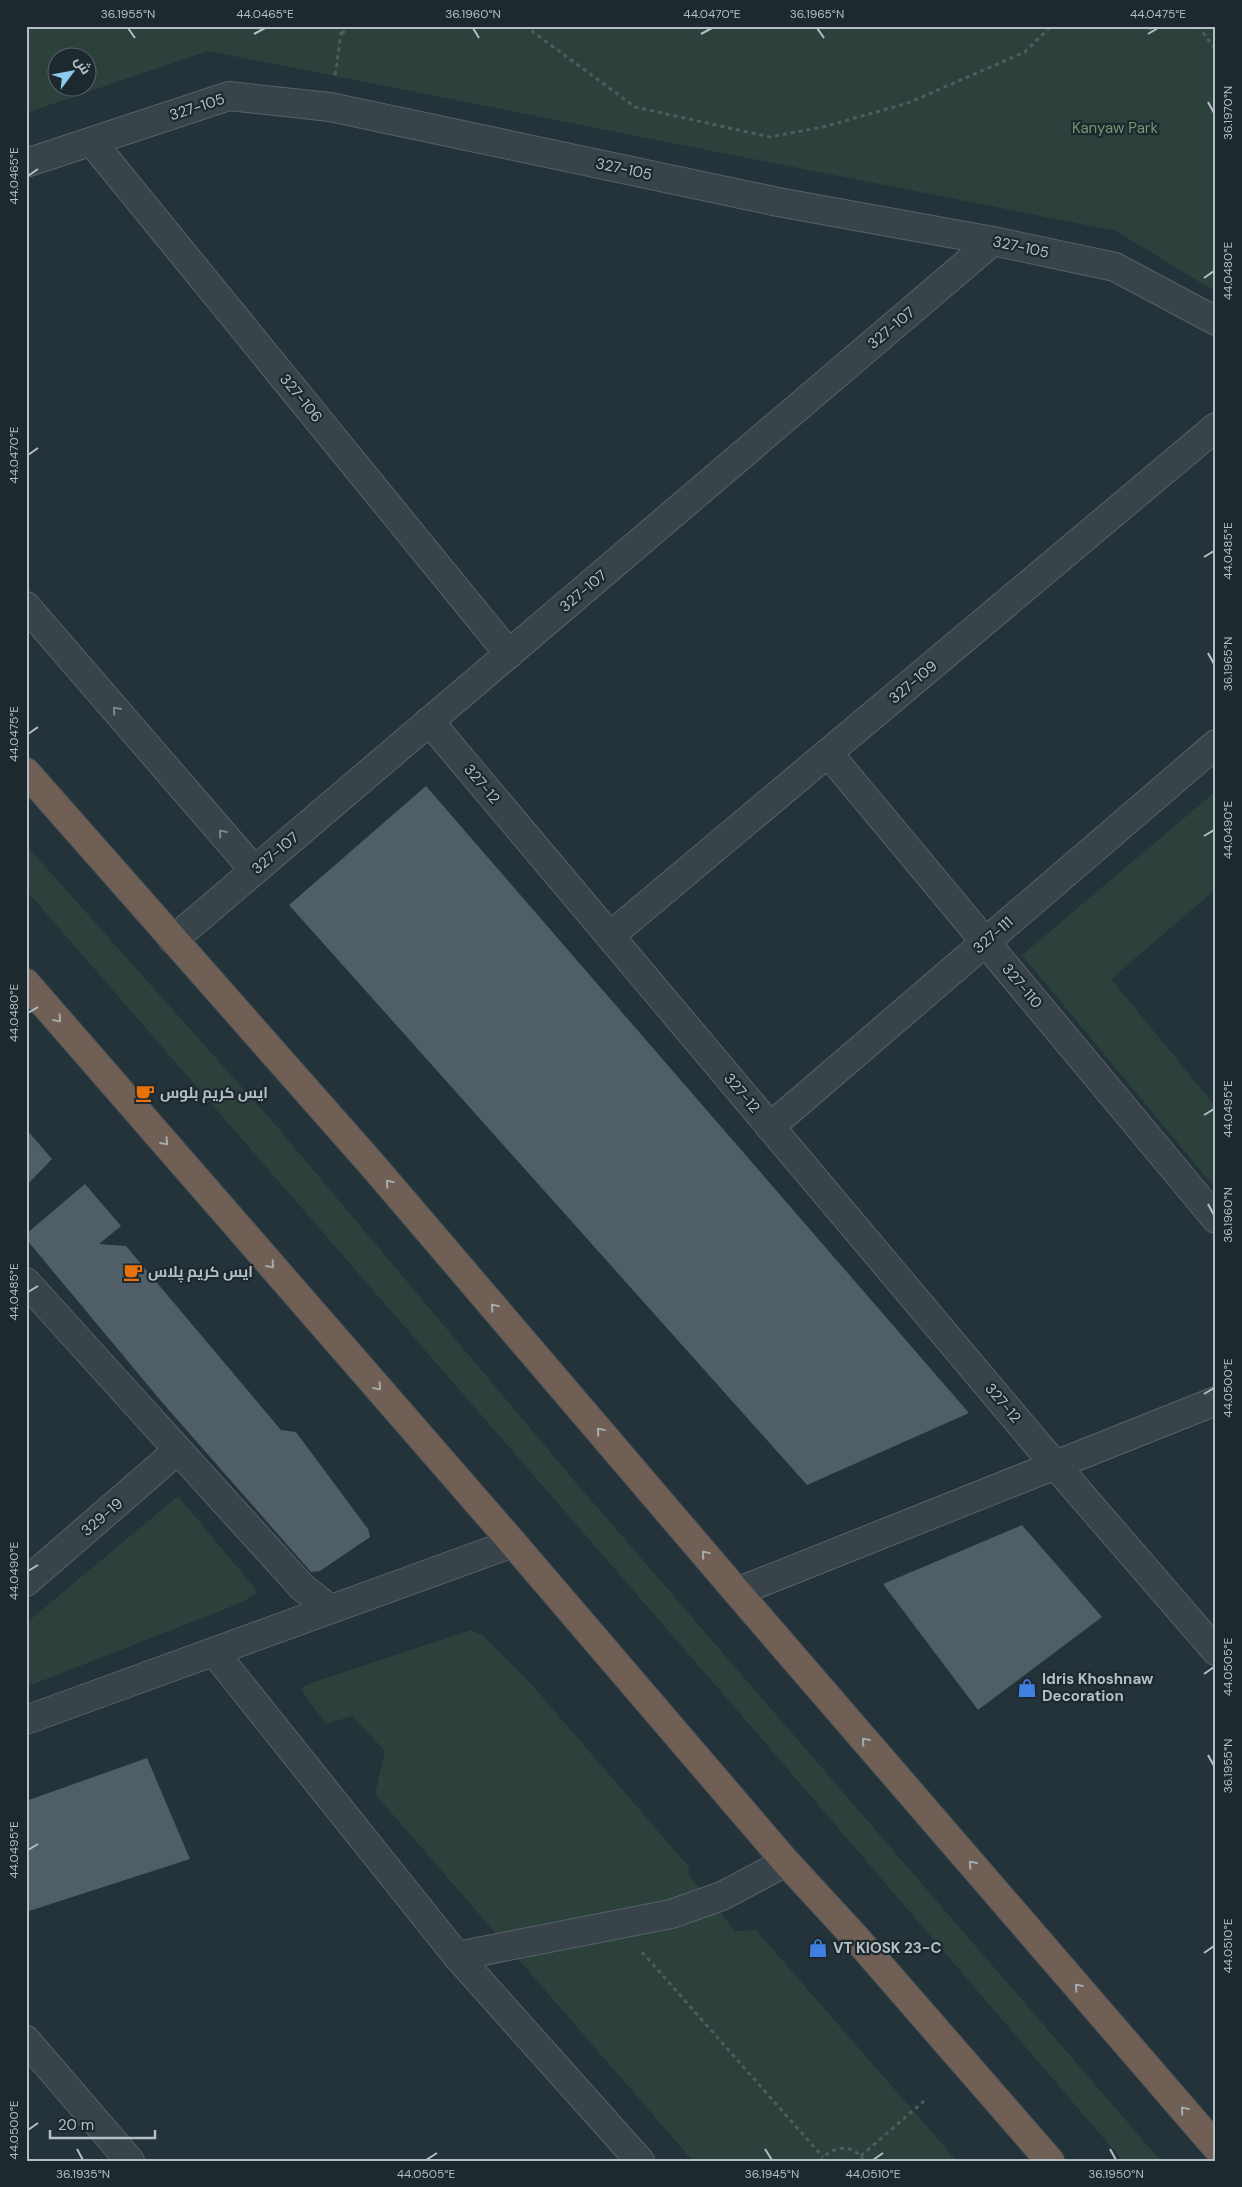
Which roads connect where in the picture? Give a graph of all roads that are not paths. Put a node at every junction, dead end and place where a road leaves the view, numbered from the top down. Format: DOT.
graph roads {
  1 [pos="92,142"];
  2 [pos="26,164"];
  3 [pos="993,241"];
  4 [pos="1216,321"];
  5 [pos="1216,427"];
  6 [pos="26,606"];
  7 [pos="509,654"];
  8 [pos="429,721"];
  9 [pos="1216,744"];
  10 [pos="828,753"];
  11 [pos="26,772"];
  12 [pos="254,870"];
  13 [pos="610,936"];
  14 [pos="173,940"];
  15 [pos="985,942"];
  16 [pos="26,982"];
  17 [pos="770,1127"];
  18 [pos="1216,1219"];
  19 [pos="26,1282"];
  20 [pos="1216,1401"];
  21 [pos="177,1452"];
  22 [pos="1056,1466"];
  23 [pos="513,1543"];
  24 [pos="26,1582"];
  25 [pos="737,1592"];
  26 [pos="330,1609"];
  27 [pos="1216,1651"];
  28 [pos="214,1652"];
  29 [pos="26,1720"];
  30 [pos="786,1862"];
  31 [pos="457,1956"];
  32 [pos="26,2040"];
  33 [pos="1216,2147"];
  34 [pos="130,2161"];
  35 [pos="640,2161"];
  36 [pos="1050,2161"];
  1 -- 2 [label="street, 327-105"];
  1 -- 3 [label="street, 327-105"];
  1 -- 7 [label="street, 327-106"];
  3 -- 4 [label="street, 327-105"];
  3 -- 7 [label="street, 327-107"];
  5 -- 10 [label="street, 327-109"];
  12 -- 6 [label="street, one-way"];
  7 -- 8 [label="street, 327-107"];
  8 -- 12 [label="street, 327-107"];
  8 -- 13 [label="street, 327-12"];
  9 -- 15 [label="street, 327-111"];
  10 -- 13 [label="street, 327-109"];
  10 -- 15 [label="street, 327-110"];
  11 -- 14 [label="highway"];
  12 -- 14 [label="street, 327-107"];
  13 -- 17 [label="street, 327-12"];
  25 -- 14 [label="highway, one-way"];
  15 -- 17 [label="street, 327-111"];
  15 -- 18 [label="street, 327-110"];
  16 -- 23 [label="highway, one-way"];
  17 -- 22 [label="street, 327-12"];
  19 -- 21 [label="street"];
  20 -- 22 [label="street"];
  21 -- 24 [label="street, 329-19"];
  21 -- 26 [label="street"];
  22 -- 25 [label="street"];
  22 -- 27 [label="street, 327-12"];
  23 -- 26 [label="street"];
  23 -- 30 [label="highway"];
  33 -- 25 [label="highway, one-way"];
  26 -- 28 [label="street"];
  28 -- 29 [label="street"];
  28 -- 31 [label="street"];
  30 -- 31 [label="street"];
  30 -- 36 [label="highway"];
  31 -- 35 [label="street"];
  32 -- 34 [label="street"];
}
